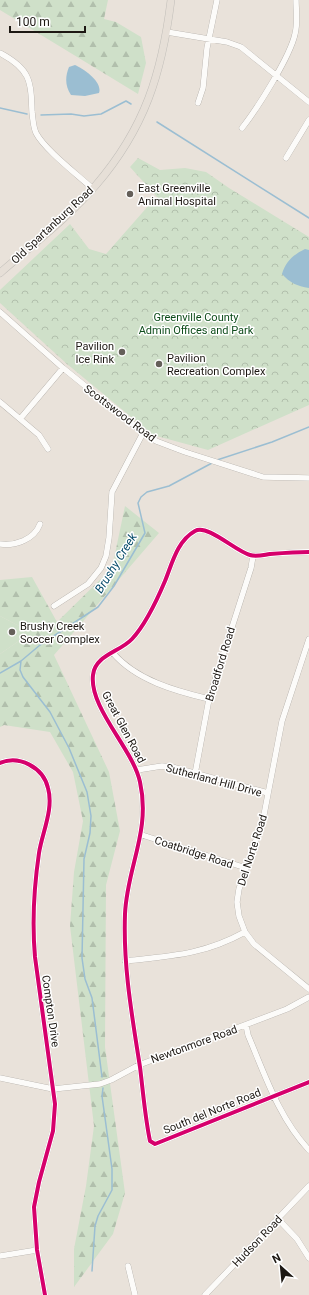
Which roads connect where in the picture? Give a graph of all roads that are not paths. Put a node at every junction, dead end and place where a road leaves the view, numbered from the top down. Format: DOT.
graph roads {
  1 [pos="171,0"];
  2 [pos="216,0"];
  3 [pos="296,0"];
  4 [pos="167,32"];
  5 [pos="209,38"];
  6 [pos="0,53"];
  7 [pos="276,74"];
  8 [pos="309,102"];
  9 [pos="198,103"];
  10 [pos="309,120"];
  11 [pos="242,128"];
  12 [pos="286,158"];
  13 [pos="93,189"];
  14 [pos="0,273"];
  15 [pos="0,312"];
  16 [pos="63,368"];
  17 [pos="0,402"];
  18 [pos="20,419"];
  19 [pos="143,433"];
  20 [pos="48,449"];
  21 [pos="309,478"];
  22 [pos="40,524"];
  23 [pos="0,544"];
  24 [pos="309,552"];
  25 [pos="252,556"];
  26 [pos="54,606"];
  27 [pos="309,639"];
  28 [pos="113,653"];
  29 [pos="307,653"];
  30 [pos="209,699"];
  31 [pos="0,763"];
  32 [pos="137,770"];
  33 [pos="195,774"];
  34 [pos="268,794"];
  35 [pos="142,835"];
  36 [pos="246,868"];
  37 [pos="245,932"];
  38 [pos="125,961"];
  39 [pos="309,989"];
  40 [pos="309,997"];
  41 [pos="246,1025"];
  42 [pos="139,1065"];
  43 [pos="0,1078"];
  44 [pos="309,1082"];
  45 [pos="53,1089"];
  46 [pos="274,1096"];
  47 [pos="309,1150"];
  48 [pos="309,1186"];
  49 [pos="278,1219"];
  50 [pos="37,1250"];
  51 [pos="0,1256"];
  52 [pos="309,1258"];
  53 [pos="128,1266"];
  54 [pos="45,1295"];
  55 [pos="135,1295"];
  56 [pos="204,1295"];
  1 -- 4 [label="main road, Old Spartanburg Road"];
  2 -- 5 [label="street"];
  3 -- 7 [label="street"];
  4 -- 5 [label="street"];
  4 -- 13 [label="main road, Old Spartanburg Road"];
  5 -- 7 [label="street"];
  5 -- 9 [label="street"];
  6 -- 13 [label="street"];
  7 -- 8 [label="street"];
  7 -- 11 [label="street"];
  10 -- 12 [label="street"];
  13 -- 14 [label="main road, Old Spartanburg Road"];
  15 -- 16 [label="street, Scottswood Road"];
  16 -- 18 [label="street"];
  16 -- 19 [label="street, Scottswood Road"];
  17 -- 18 [label="street"];
  18 -- 20 [label="street"];
  19 -- 21 [label="street, Scottswood Road"];
  19 -- 26 [label="street"];
  22 -- 23 [label="street"];
  24 -- 25 [label="street, Great Glen Road"];
  25 -- 28 [label="street, Great Glen Road"];
  25 -- 30 [label="street, Broadford Road"];
  27 -- 29 [label="street, Del Norte Road"];
  28 -- 30 [label="street"];
  28 -- 32 [label="street, Great Glen Road"];
  29 -- 34 [label="street, Del Norte Road"];
  30 -- 33 [label="street, Broadford Road"];
  31 -- 45 [label="street, Compton Drive"];
  32 -- 33 [label="street, Sutherland Hill Drive"];
  32 -- 35 [label="street, Great Glen Road"];
  33 -- 34 [label="street, Sutherland Hill Drive"];
  34 -- 36 [label="street, Del Norte Road"];
  35 -- 36 [label="street, Coatbridge Road"];
  35 -- 38 [label="street, Great Glen Road"];
  36 -- 37 [label="street, Del Norte Road"];
  37 -- 38 [label="street"];
  37 -- 39 [label="street, Del Norte Road"];
  38 -- 42 [label="street, Great Glen Road"];
  40 -- 41 [label="street, Newtonmore Road"];
  41 -- 42 [label="street, Newtonmore Road"];
  41 -- 46 [label="street"];
  42 -- 45 [label="street, Newtonmore Road"];
  42 -- 46 [label="street, South del Norte Road"];
  43 -- 45 [label="street, Newtonmore Road"];
  44 -- 46 [label="street, South del Norte Road"];
  45 -- 50 [label="street, Compton Drive"];
  46 -- 47 [label="street"];
  48 -- 49 [label="street, Hudson Road"];
  49 -- 52 [label="street"];
  49 -- 56 [label="street, Hudson Road"];
  50 -- 51 [label="street"];
  50 -- 54 [label="street, Compton Drive"];
  53 -- 55 [label="street"];
}
